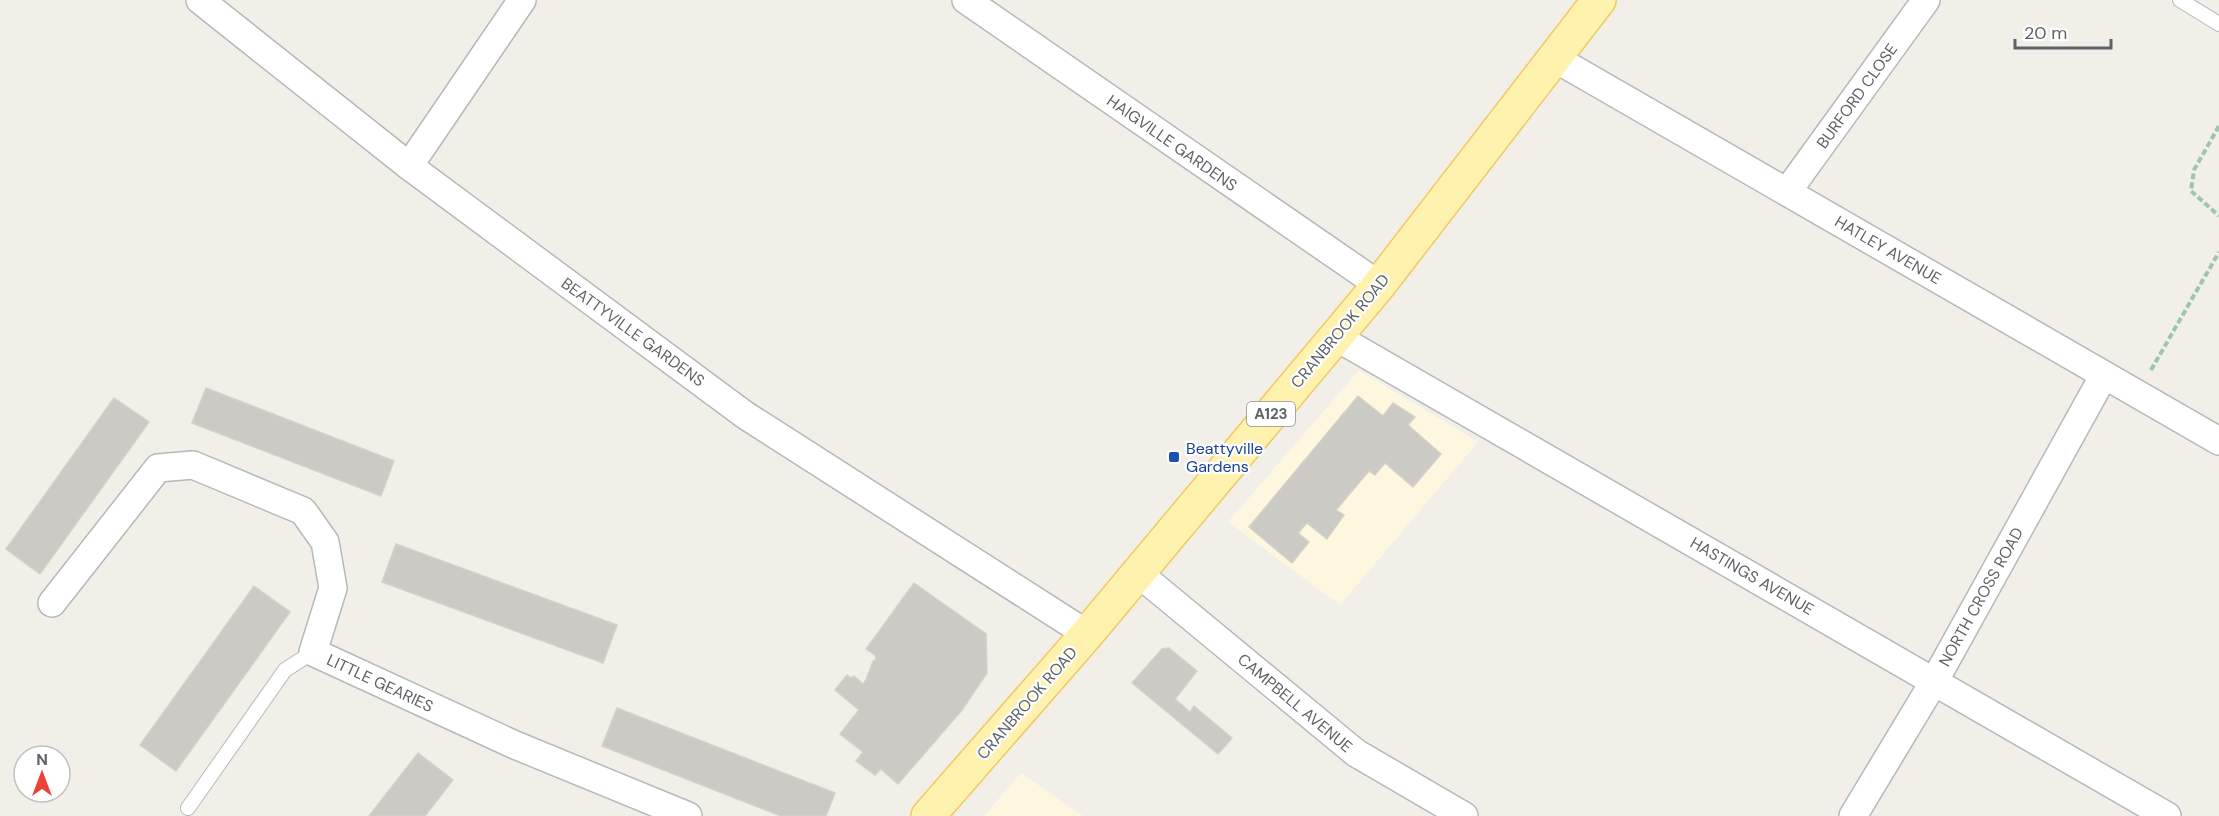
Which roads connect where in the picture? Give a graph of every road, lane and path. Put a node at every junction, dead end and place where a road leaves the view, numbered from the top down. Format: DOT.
graph roads {
  1 [pos="200,0"];
  2 [pos="522,0"];
  3 [pos="966,0"];
  4 [pos="1599,0"];
  5 [pos="1926,0"];
  6 [pos="2180,0"];
  7 [pos="2219,24"];
  8 [pos="1556,59"];
  9 [pos="2219,126"];
  10 [pos="409,166"];
  11 [pos="1787,192"];
  12 [pos="2219,216"];
  13 [pos="2219,252"];
  14 [pos="1379,285"];
  15 [pos="1336,337"];
  16 [pos="2104,375"];
  17 [pos="2138,394"];
  18 [pos="2219,441"];
  19 [pos="1138,573"];
  20 [pos="52,603"];
  21 [pos="1087,634"];
  22 [pos="313,652"];
  23 [pos="1935,680"];
  24 [pos="188,808"];
  25 [pos="687,816"];
  26 [pos="928,816"];
  27 [pos="1464,816"];
  28 [pos="1853,816"];
  29 [pos="2167,816"];
  1 -- 10 [label="street, BEATTYVILLE GARDENS"];
  2 -- 10 [label="street"];
  3 -- 14 [label="street, HAIGVILLE GARDENS"];
  4 -- 8 [label="main road, CRANBROOK ROAD / A123"];
  5 -- 11 [label="street, BURFORD CLOSE"];
  6 -- 7 [label="lane"];
  8 -- 11 [label="street, HATLEY AVENUE"];
  8 -- 14 [label="main road, CRANBROOK ROAD / A123"];
  9 -- 12 [label="path"];
  10 -- 21 [label="street, BEATTYVILLE GARDENS"];
  11 -- 16 [label="street, HATLEY AVENUE"];
  13 -- 17 [label="path"];
  14 -- 15 [label="main road, CRANBROOK ROAD / A123"];
  15 -- 19 [label="main road, CRANBROOK ROAD / A123"];
  15 -- 23 [label="street, HASTINGS AVENUE"];
  16 -- 17 [label="street, HATLEY AVENUE"];
  16 -- 23 [label="street, NORTH CROSS ROAD"];
  17 -- 18 [label="street, HATLEY AVENUE"];
  19 -- 21 [label="main road, CRANBROOK ROAD / A123"];
  19 -- 27 [label="street, CAMPBELL AVENUE"];
  20 -- 22 [label="street, LITTLE GEARIES"];
  21 -- 26 [label="main road, CRANBROOK ROAD / A123"];
  22 -- 24 [label="lane"];
  22 -- 25 [label="street, LITTLE GEARIES"];
  23 -- 28 [label="street, NORTH CROSS ROAD"];
  23 -- 29 [label="street, HASTINGS AVENUE"];
}
